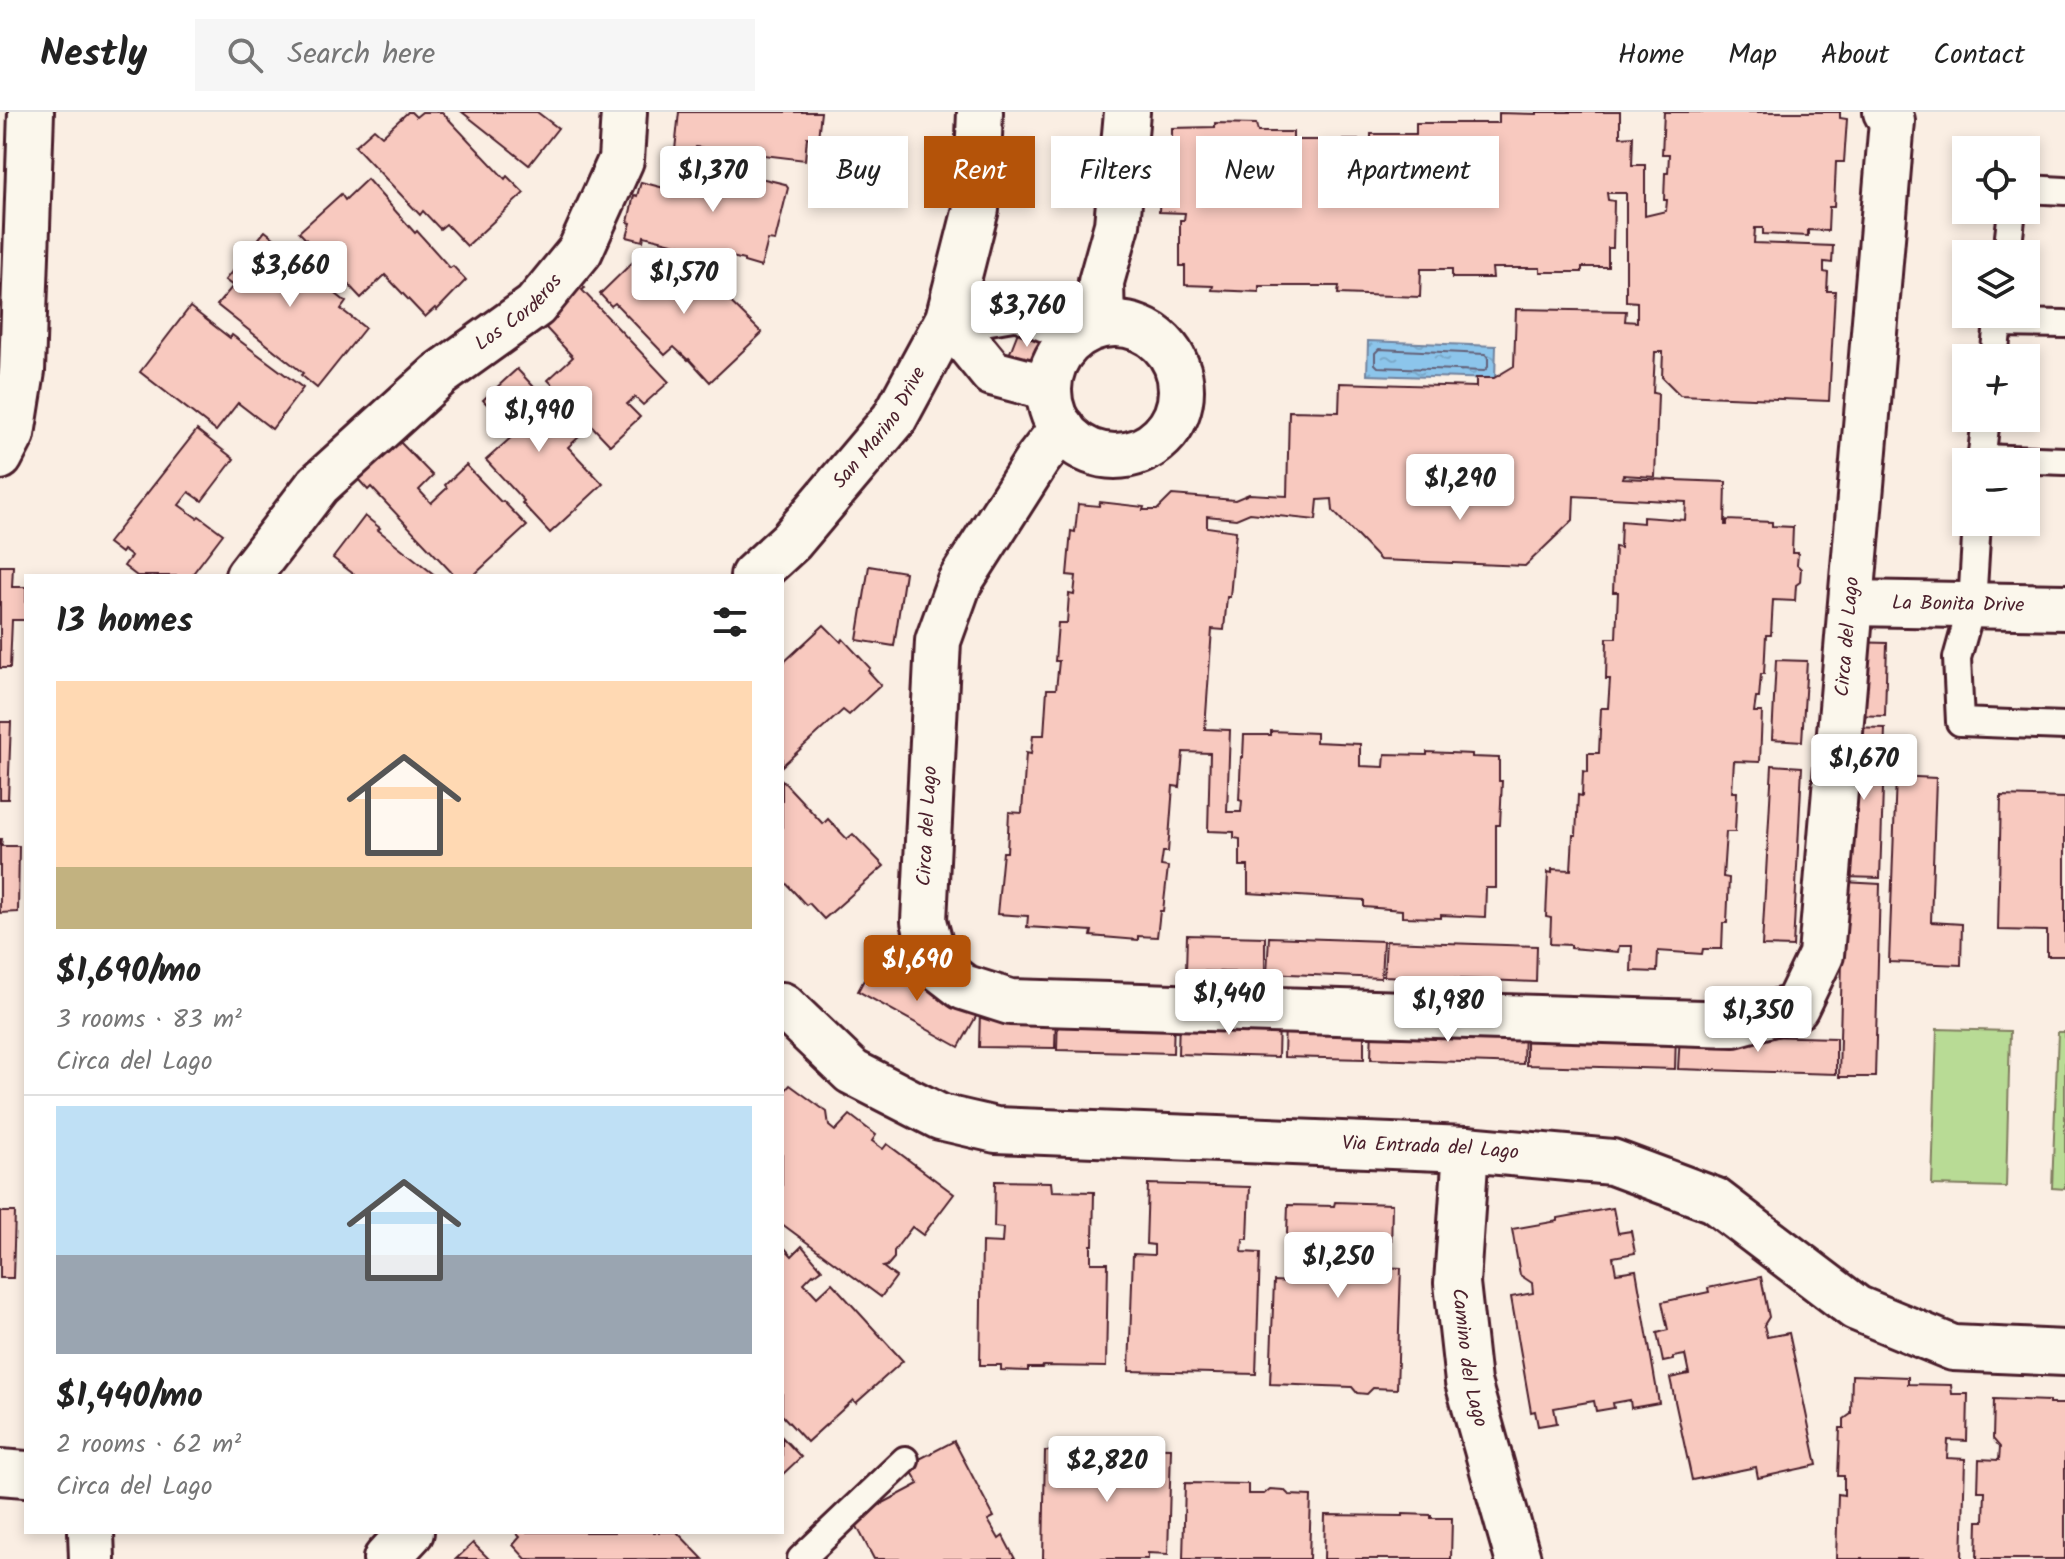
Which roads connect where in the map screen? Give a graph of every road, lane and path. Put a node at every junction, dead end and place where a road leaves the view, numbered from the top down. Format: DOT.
graph roads {
  1 [pos="31,112"];
  2 [pos="624,112"];
  3 [pos="980,112"];
  4 [pos="1127,112"];
  5 [pos="1886,112"];
  6 [pos="2040,190"];
  7 [pos="2065,191"];
  8 [pos="948,319"];
  9 [pos="2040,322"];
  10 [pos="2065,324"];
  11 [pos="1091,329"];
  12 [pos="1049,388"];
  13 [pos="1062,428"];
  14 [pos="0,457"];
  15 [pos="2040,461"];
  16 [pos="2065,461"];
  17 [pos="1976,536"];
  18 [pos="250,574"];
  19 [pos="755,574"];
  20 [pos="1852,603"];
  21 [pos="1972,605"];
  22 [pos="2065,607"];
  23 [pos="2065,726"];
  24 [pos="784,1011"];
  25 [pos="1466,1149"];
  26 [pos="2065,1353"];
  27 [pos="905,1460"];
  28 [pos="0,1472"];
  29 [pos="24,1474"];
  30 [pos="91,1534"];
  31 [pos="409,1534"];
  32 [pos="92,1559"];
  33 [pos="386,1559"];
  34 [pos="801,1559"];
  35 [pos="1518,1559"];
  1 -- 14 [label="street"];
  2 -- 18 [label="street, Los Corderos"];
  3 -- 8 [label="street, San Marino Drive"];
  4 -- 11 [label="street"];
  5 -- 20 [label="street, Circa del Lago"];
  6 -- 7 [label="lane"];
  8 -- 11 [label="street"];
  8 -- 12 [label="street"];
  8 -- 19 [label="street, San Marino Drive"];
  9 -- 10 [label="lane"];
  11 -- 12 [label="street"];
  11 -- 13 [label="street"];
  12 -- 13 [label="street"];
  13 -- 20 [label="street, Circa del Lago"];
  15 -- 16 [label="lane"];
  17 -- 21 [label="lane"];
  20 -- 21 [label="street, La Bonita Drive"];
  21 -- 22 [label="street, La Bonita Drive"];
  21 -- 23 [label="lane"];
  24 -- 25 [label="street, Via Entrada del Lago"];
  25 -- 26 [label="street, Via Entrada del Lago"];
  25 -- 35 [label="street, Camino del Lago"];
  27 -- 34 [label="lane"];
  28 -- 29 [label="street"];
  30 -- 32 [label="street"];
  31 -- 33 [label="street"];
}
